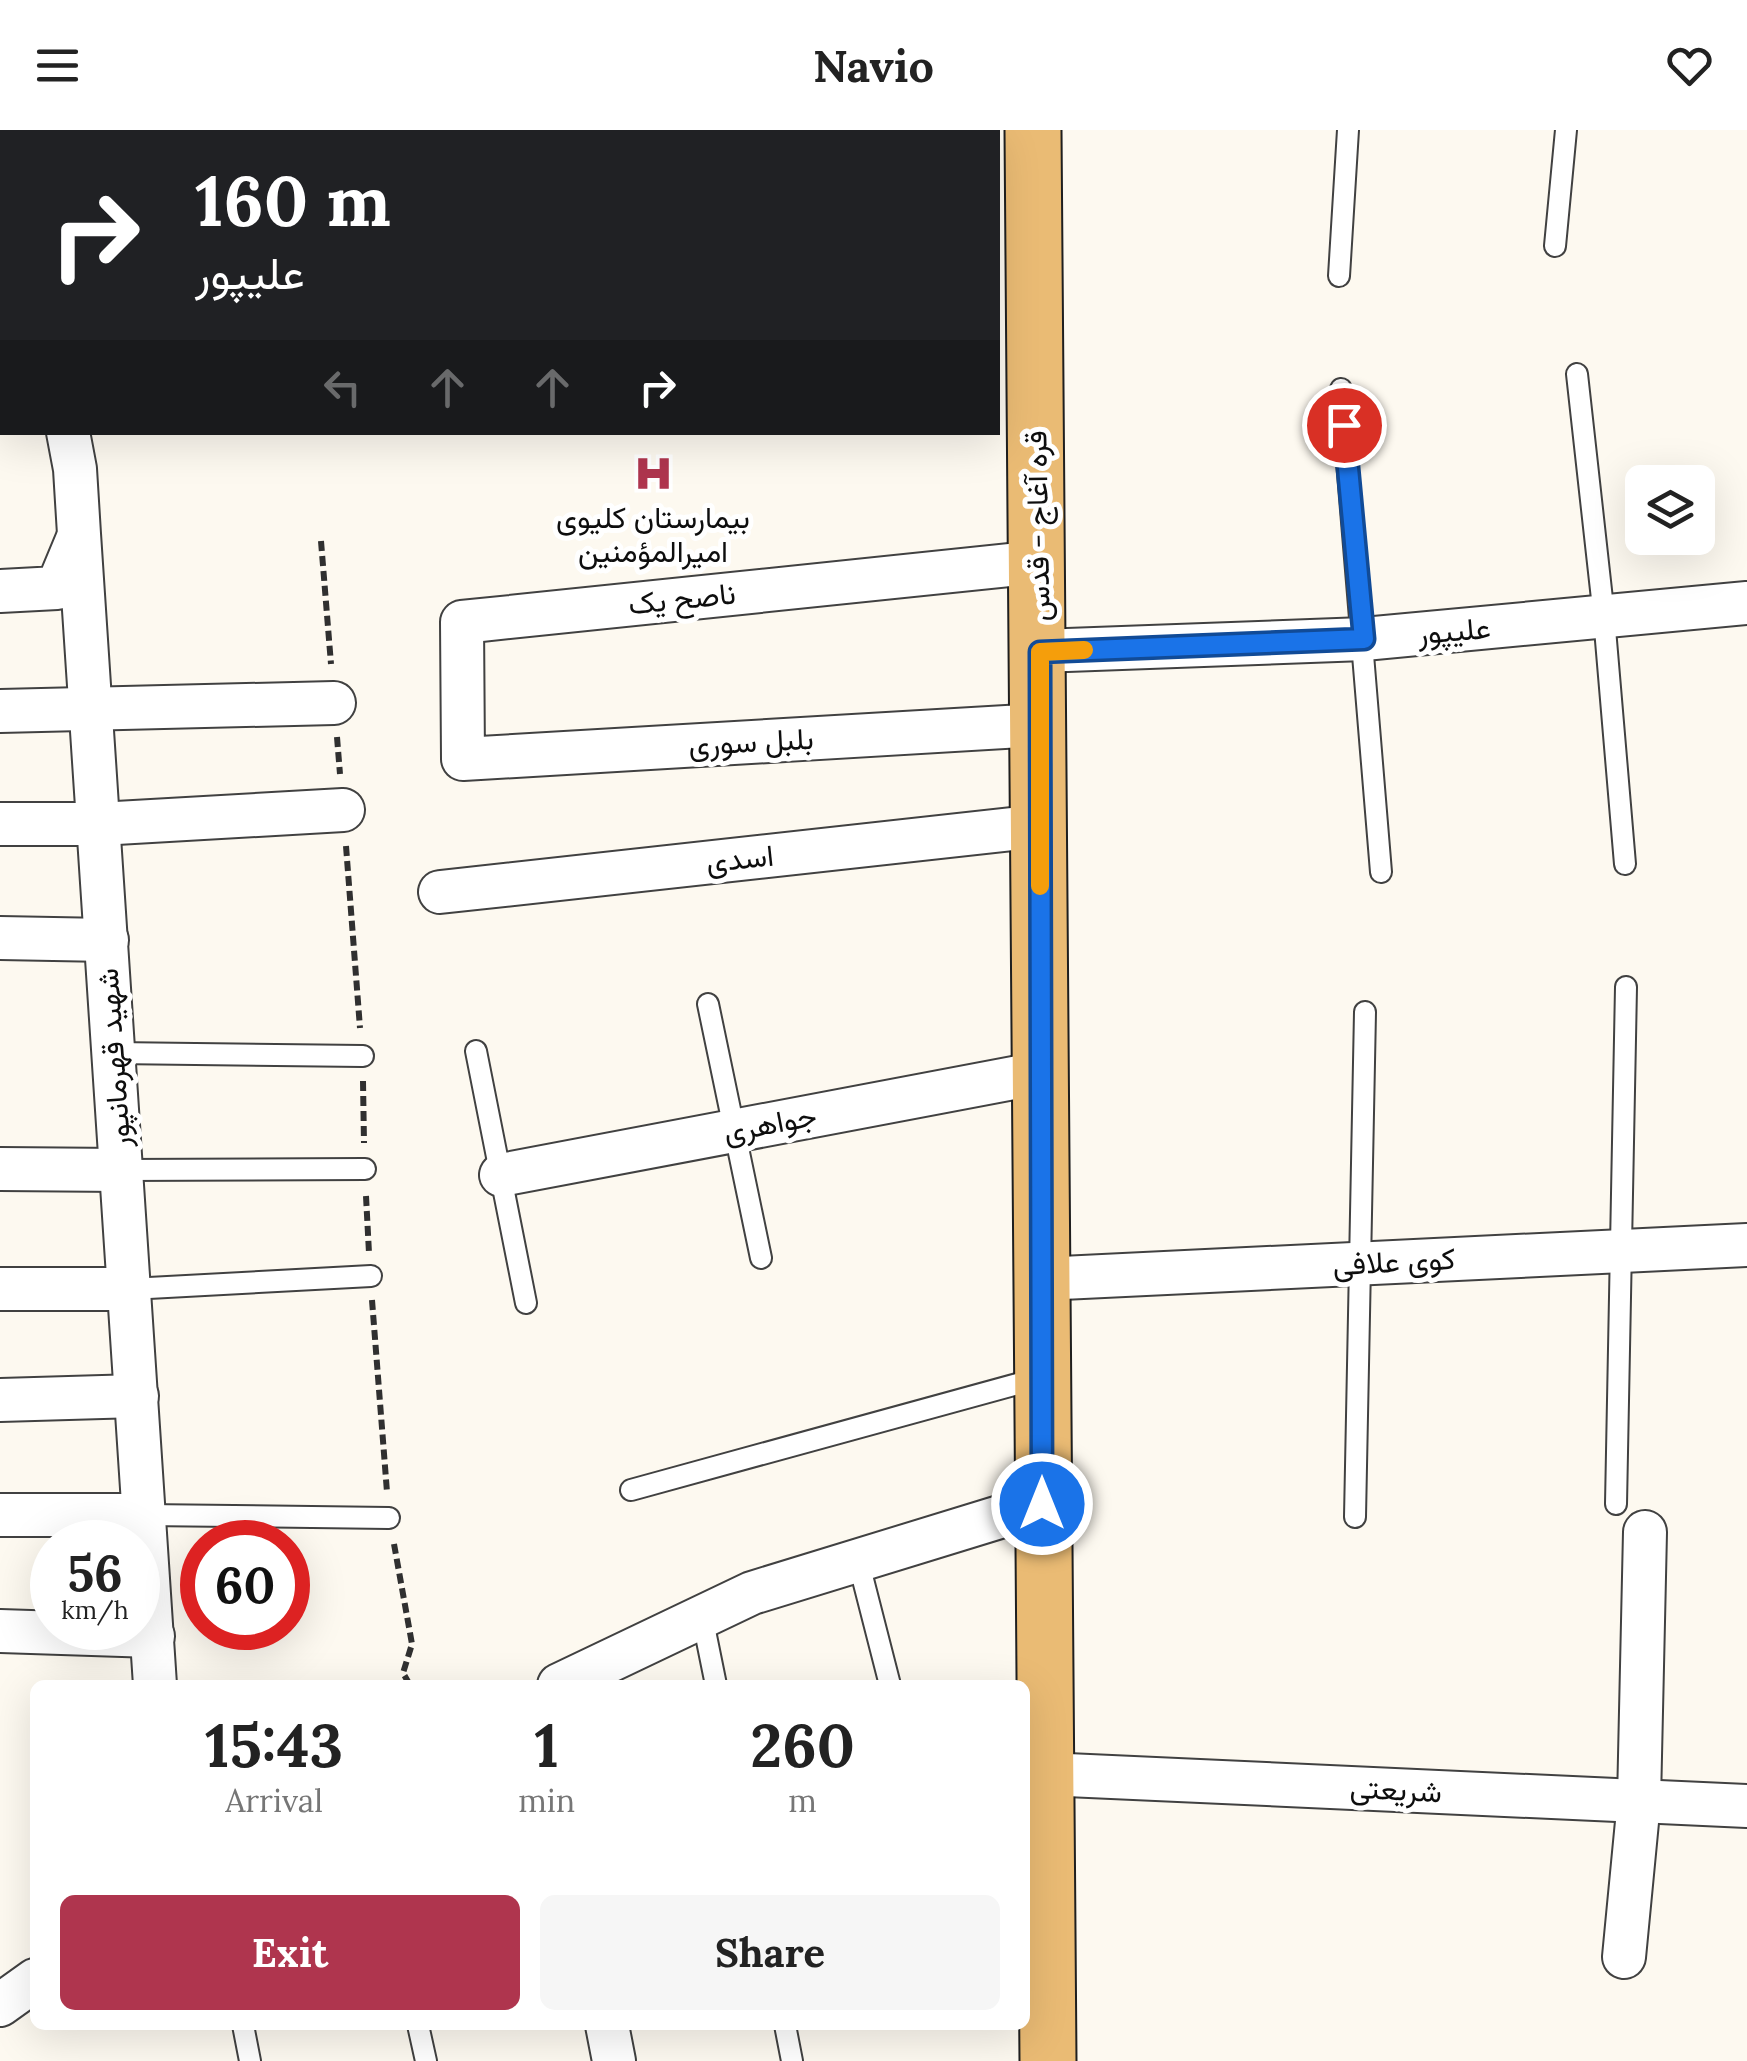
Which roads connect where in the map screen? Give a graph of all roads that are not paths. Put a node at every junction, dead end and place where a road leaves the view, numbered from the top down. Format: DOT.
graph roads {
  1 [pos="1032,130"];
  2 [pos="1348,130"];
  3 [pos="1566,130"];
  4 [pos="1555,246"];
  5 [pos="1339,276"];
  6 [pos="1578,374"];
  7 [pos="1341,389"];
  8 [pos="68,435"];
  9 [pos="80,534"];
  10 [pos="1038,562"];
  11 [pos="0,591"];
  12 [pos="1747,603"];
  13 [pos="1604,617"];
  14 [pos="1364,639"];
  15 [pos="1040,652"];
  16 [pos="334,703"];
  17 [pos="91,709"];
  18 [pos="0,712"];
  19 [pos="1039,725"];
  20 [pos="464,758"];
  21 [pos="343,810"];
  22 [pos="0,824"];
  23 [pos="99,824"];
  24 [pos="1040,826"];
  25 [pos="1625,864"];
  26 [pos="1381,872"];
  27 [pos="440,892"];
  28 [pos="0,938"];
  29 [pos="107,940"];
  30 [pos="1626,987"];
  31 [pos="708,1004"];
  32 [pos="1365,1012"];
  33 [pos="476,1051"];
  34 [pos="114,1053"];
  35 [pos="362,1056"];
  36 [pos="1040,1073"];
  37 [pos="734,1131"];
  38 [pos="365,1168"];
  39 [pos="0,1169"];
  40 [pos="122,1170"];
  41 [pos="501,1175"];
  42 [pos="1747,1245"];
  43 [pos="1622,1251"];
  44 [pos="761,1258"];
  45 [pos="1358,1264"];
  46 [pos="370,1276"];
  47 [pos="1041,1279"];
  48 [pos="130,1288"];
  49 [pos="0,1289"];
  50 [pos="526,1303"];
  51 [pos="1041,1377"];
  52 [pos="137,1396"];
  53 [pos="0,1400"];
  54 [pos="631,1490"];
  55 [pos="1042,1504"];
  56 [pos="0,1514"];
  57 [pos="145,1514"];
  58 [pos="1354,1517"];
  59 [pos="389,1518"];
  60 [pos="1630,1518"];
  61 [pos="145,1520"];
  62 [pos="858,1560"];
  63 [pos="702,1616"];
  64 [pos="0,1632"];
  65 [pos="30,1633"];
  66 [pos="154,1650"];
  67 [pos="155,1680"];
  68 [pos="569,1680"];
  69 [pos="715,1680"];
  70 [pos="889,1680"];
  71 [pos="1045,1774"];
  72 [pos="1639,1801"];
  73 [pos="1747,1806"];
  74 [pos="1624,1957"];
  75 [pos="30,1984"];
  76 [pos="0,2005"];
  77 [pos="244,2030"];
  78 [pos="419,2030"];
  79 [pos="608,2030"];
  80 [pos="786,2030"];
  81 [pos="250,2061"];
  82 [pos="426,2061"];
  83 [pos="614,2061"];
  84 [pos="792,2061"];
  85 [pos="1048,2061"];
  1 -- 10 [label="main road, قره آغاج - قدس"];
  2 -- 5 [label="lane"];
  3 -- 4 [label="lane"];
  6 -- 13 [label="lane"];
  7 -- 14 [label="lane"];
  8 -- 9 [label="street, شهید قهرمانپور"];
  9 -- 11 [label="street"];
  9 -- 17 [label="street, شهید قهرمانپور"];
  10 -- 15 [label="main road, قره آغاج - قدس"];
  10 -- 20 [label="street, ناصح یک"];
  12 -- 13 [label="street, علیپور"];
  13 -- 14 [label="street, علیپور"];
  13 -- 25 [label="lane"];
  14 -- 15 [label="street, علیپور"];
  14 -- 26 [label="lane"];
  15 -- 19 [label="main road, قره آغاج - قدس"];
  16 -- 17 [label="street"];
  17 -- 18 [label="street"];
  17 -- 23 [label="street, شهید قهرمانپور"];
  19 -- 20 [label="street, بلبل سوری"];
  19 -- 24 [label="main road, قره آغاج - قدس"];
  21 -- 23 [label="street"];
  22 -- 23 [label="street"];
  23 -- 29 [label="street, شهید قهرمانپور"];
  24 -- 27 [label="street, اسدی"];
  24 -- 36 [label="main road, قره آغاج - قدس"];
  28 -- 29 [label="street"];
  29 -- 34 [label="street, شهید قهرمانپور"];
  30 -- 43 [label="lane"];
  31 -- 37 [label="lane"];
  32 -- 45 [label="lane"];
  33 -- 41 [label="lane"];
  34 -- 35 [label="lane"];
  34 -- 40 [label="street, شهید قهرمانپور"];
  36 -- 37 [label="street, جواهری"];
  36 -- 47 [label="main road, قره آغاج - قدس"];
  37 -- 41 [label="street, جواهری"];
  37 -- 44 [label="lane"];
  38 -- 40 [label="lane"];
  39 -- 40 [label="street"];
  40 -- 48 [label="street, شهید قهرمانپور"];
  41 -- 50 [label="lane"];
  42 -- 43 [label="street, کوی علافی"];
  43 -- 45 [label="street, کوی علافی"];
  43 -- 60 [label="lane"];
  45 -- 47 [label="street, کوی علافی"];
  45 -- 58 [label="lane"];
  46 -- 48 [label="lane"];
  47 -- 51 [label="main road, قره آغاج - قدس"];
  48 -- 49 [label="street"];
  48 -- 52 [label="street, شهید قهرمانپور"];
  51 -- 54 [label="lane"];
  51 -- 55 [label="main road, قره آغاج - قدس"];
  52 -- 53 [label="street"];
  52 -- 57 [label="street, شهید قهرمانپور"];
  55 -- 62 [label="street"];
  55 -- 71 [label="main road, قره آغاج - قدس"];
  56 -- 57 [label="street"];
  57 -- 59 [label="lane"];
  57 -- 61 [label="street, شهید قهرمانپور"];
  60 -- 72 [label="street"];
  62 -- 63 [label="street"];
  62 -- 70 [label="lane"];
  63 -- 68 [label="street"];
  63 -- 69 [label="lane"];
  64 -- 65 [label="street"];
  66 -- 67 [label="street, شهید قهرمانپور"];
  71 -- 72 [label="street, شریعتی"];
  71 -- 85 [label="main road, قره آغاج - قدس"];
  72 -- 73 [label="street, شریعتی"];
  72 -- 74 [label="street"];
  75 -- 76 [label="street"];
  77 -- 81 [label="lane"];
  78 -- 82 [label="lane"];
  79 -- 83 [label="street"];
  80 -- 84 [label="lane"];
}
